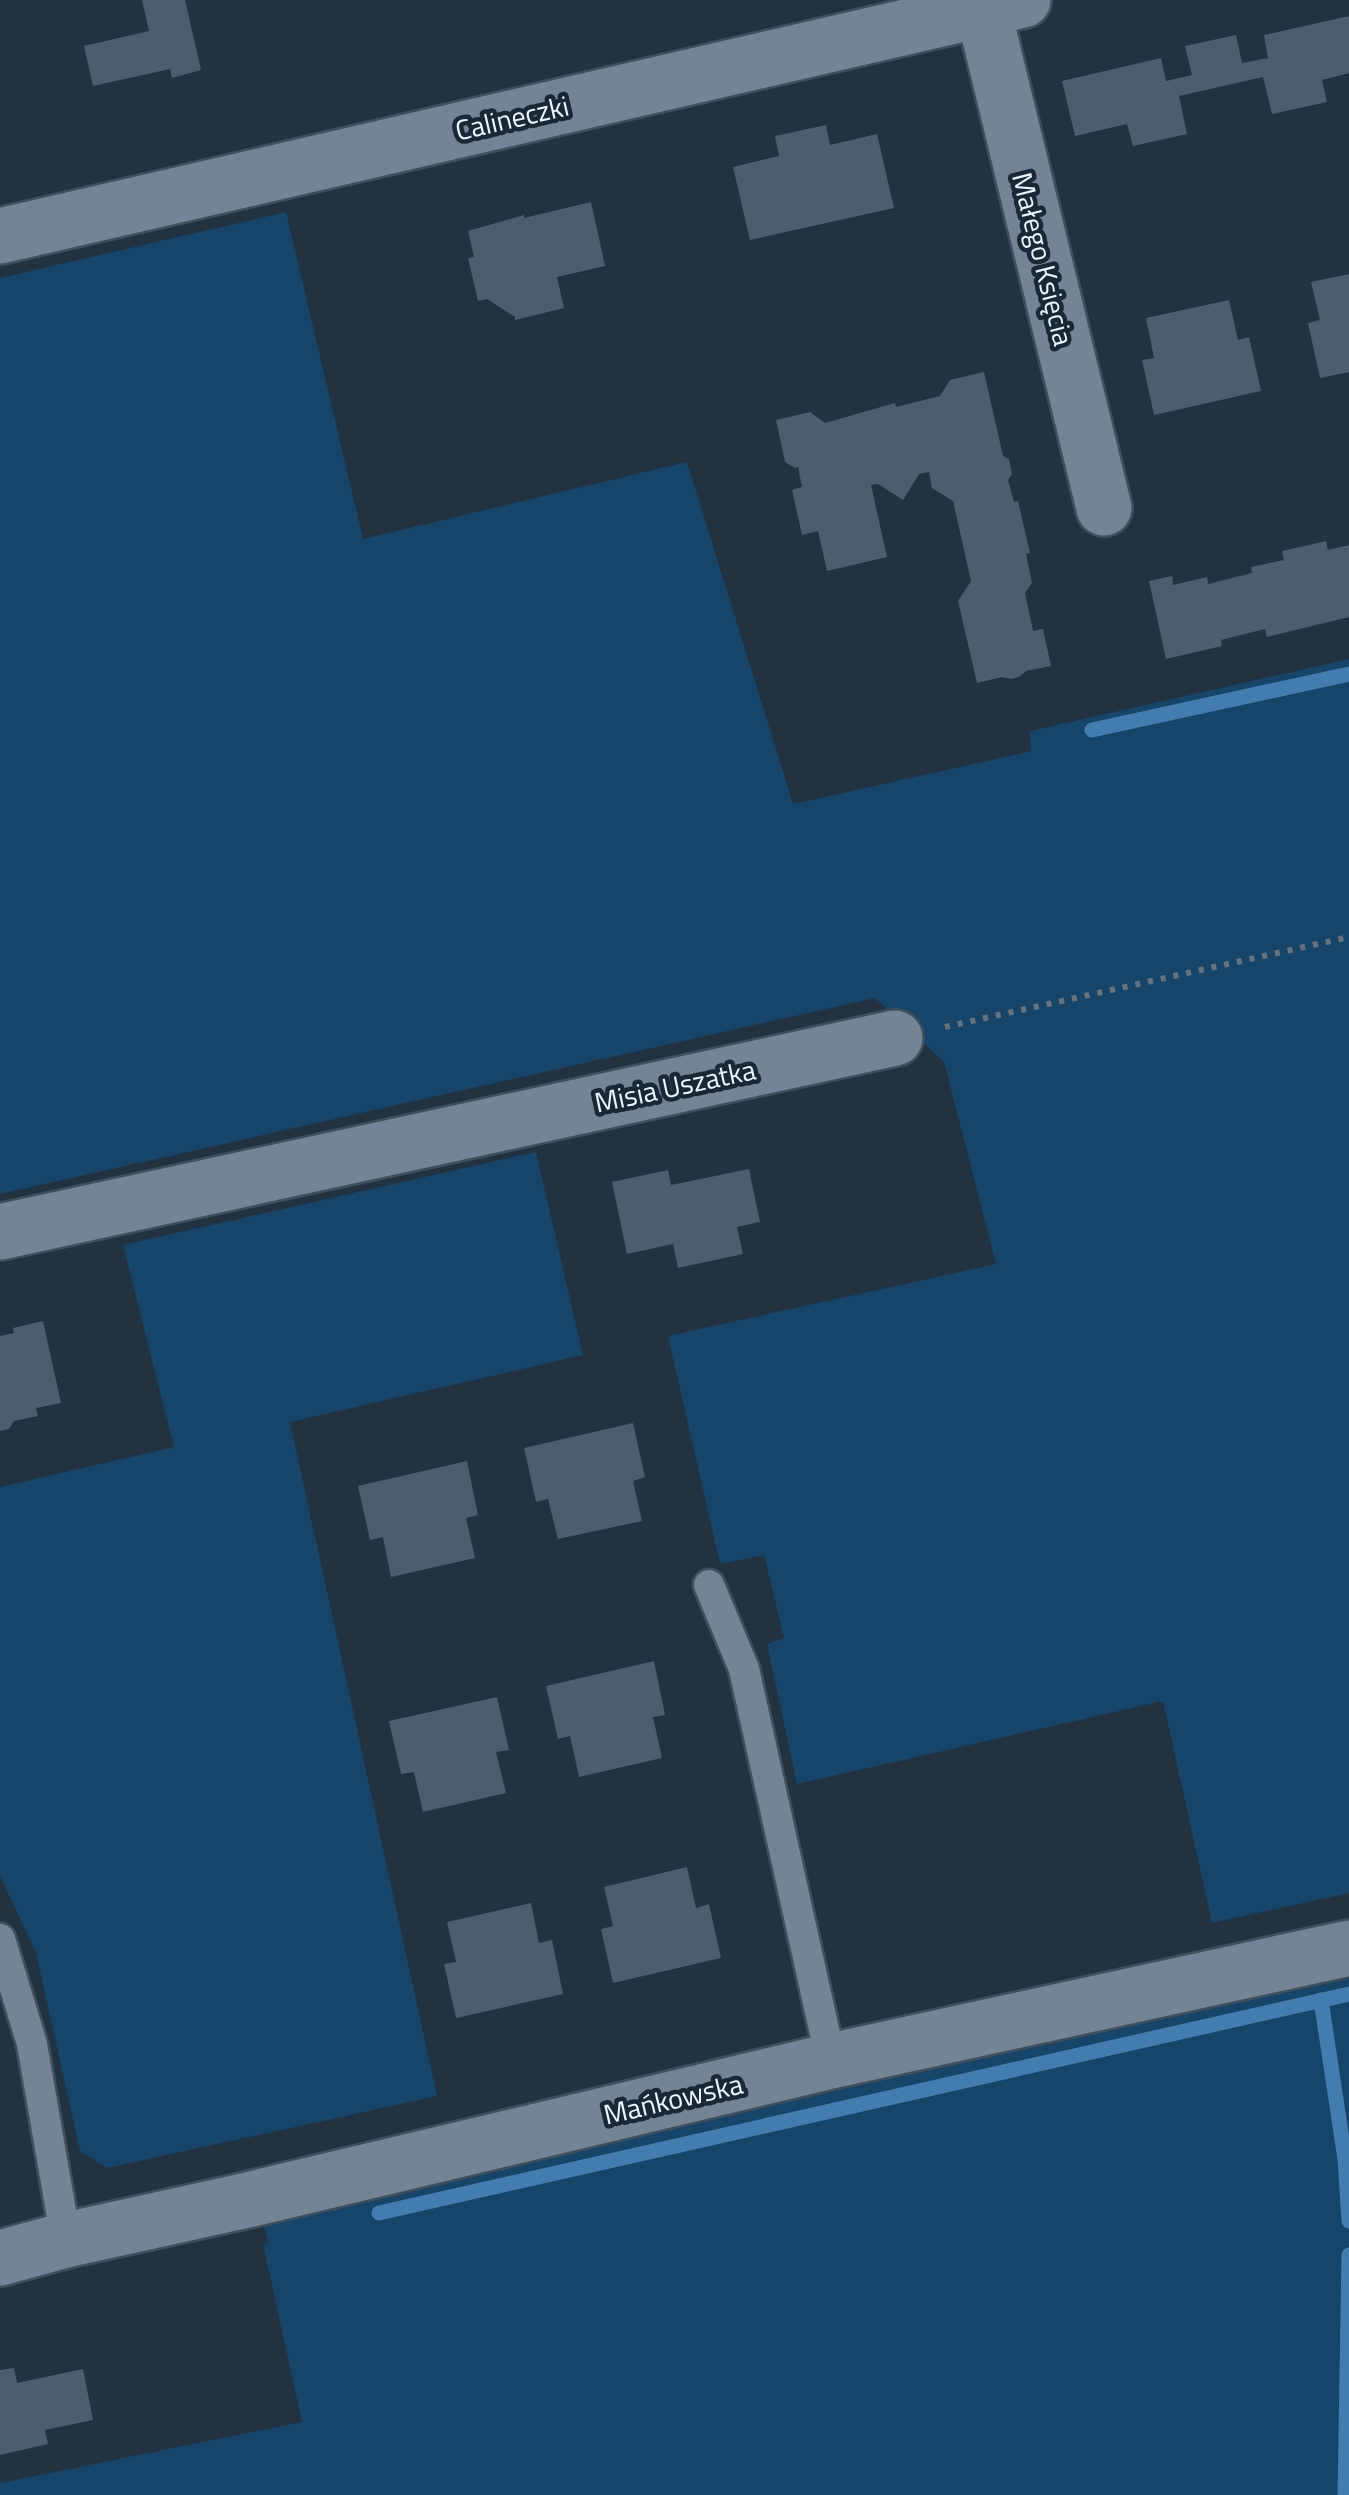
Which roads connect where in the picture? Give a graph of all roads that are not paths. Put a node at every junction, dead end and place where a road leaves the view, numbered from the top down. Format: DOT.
graph roads {
  1 [pos="1003,5"];
  2 [pos="0,236"];
  3 [pos="1104,508"];
  4 [pos="895,1038"];
  5 [pos="0,1232"];
  6 [pos="709,1585"];
  7 [pos="0,1939"];
  8 [pos="1349,1948"];
  9 [pos="831,2062"];
  10 [pos="66,2240"];
  11 [pos="0,2258"];
  1 -- 2 [label="street, Calineczki"];
  1 -- 3 [label="street, Małego Księcia"];
  4 -- 5 [label="street, Misia Uszatka"];
  6 -- 9 [label="lane"];
  7 -- 10 [label="lane"];
  8 -- 9 [label="street, Mańkowska"];
  9 -- 10 [label="street, Mańkowska"];
  10 -- 11 [label="street, Mańkowska"];
}
